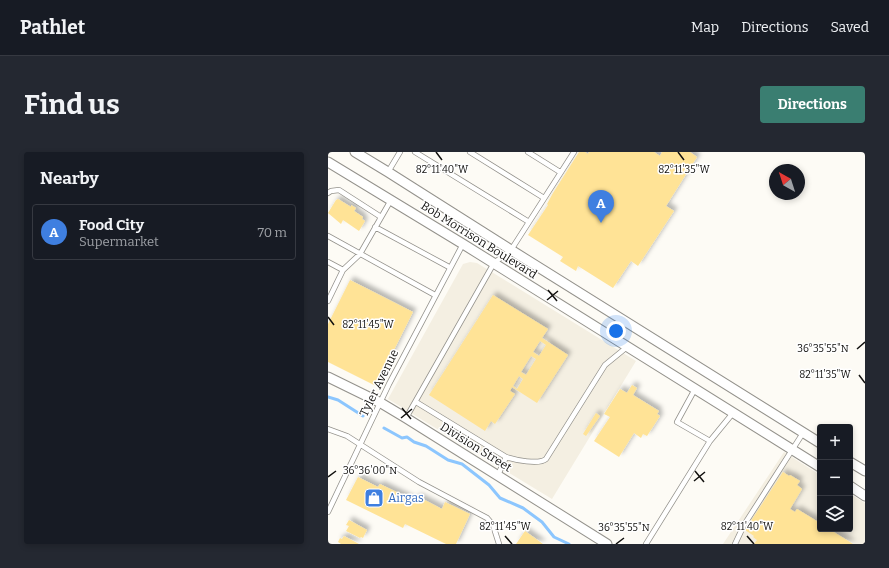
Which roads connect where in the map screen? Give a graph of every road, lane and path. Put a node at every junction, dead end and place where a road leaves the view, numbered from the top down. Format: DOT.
graph roads {
  1 [pos="355,152"];
  2 [pos="400,152"];
  3 [pos="415,152"];
  4 [pos="470,152"];
  5 [pos="528,152"];
  6 [pos="574,152"];
  7 [pos="328,162"];
  8 [pos="388,172"];
  9 [pos="560,172"];
  10 [pos="328,193"];
  11 [pos="544,198"];
  12 [pos="391,200"];
  13 [pos="381,217"];
  14 [pos="529,222"];
  15 [pos="375,227"];
  16 [pos="328,236"];
  17 [pos="463,244"];
  18 [pos="511,250"];
  19 [pos="360,254"];
  20 [pos="328,262"];
  21 [pos="494,263"];
  22 [pos="449,268"];
  23 [pos="343,270"];
  24 [pos="328,288"];
  25 [pos="333,291"];
  26 [pos="435,295"];
  27 [pos="328,301"];
  28 [pos="628,347"];
  29 [pos="328,377"];
  30 [pos="695,389"];
  31 [pos="416,402"];
  32 [pos="381,403"];
  33 [pos="733,414"];
  34 [pos="406,418"];
  35 [pos="328,429"];
  36 [pos="803,433"];
  37 [pos="710,441"];
  38 [pos="817,441"];
  39 [pos="361,444"];
  40 [pos="792,450"];
  41 [pos="506,457"];
  42 [pos="853,464"];
  43 [pos="817,465"];
  44 [pos="865,471"];
  45 [pos="498,475"];
  46 [pos="853,488"];
  47 [pos="865,496"];
  48 [pos="328,512"];
  49 [pos="499,544"];
  50 [pos="607,544"];
  51 [pos="646,544"];
  52 [pos="735,544"];
  1 -- 8 [label="street, Bob Morrison Boulevard"];
  2 -- 8 [label="lane"];
  3 -- 14 [label="lane"];
  4 -- 11 [label="lane"];
  5 -- 9 [label="lane"];
  6 -- 9 [label="lane"];
  7 -- 12 [label="street, Bob Morrison Boulevard"];
  8 -- 18 [label="street, Bob Morrison Boulevard"];
  9 -- 11 [label="lane"];
  10 -- 13 [label="lane"];
  11 -- 14 [label="lane"];
  12 -- 13 [label="lane"];
  12 -- 17 [label="street, Bob Morrison Boulevard"];
  13 -- 15 [label="lane"];
  14 -- 18 [label="lane"];
  15 -- 19 [label="lane"];
  15 -- 22 [label="lane"];
  16 -- 19 [label="lane"];
  17 -- 21 [label="street, Bob Morrison Boulevard"];
  17 -- 22 [label="lane, Tyler Avenue"];
  18 -- 21 [label="lane"];
  18 -- 36 [label="street, Bob Morrison Boulevard"];
  19 -- 23 [label="lane"];
  19 -- 26 [label="lane"];
  20 -- 23 [label="lane"];
  21 -- 28 [label="street, Bob Morrison Boulevard"];
  21 -- 31 [label="lane"];
  22 -- 26 [label="lane, Tyler Avenue"];
  23 -- 25 [label="lane"];
  24 -- 25 [label="lane"];
  25 -- 27 [label="lane"];
  26 -- 32 [label="lane, Tyler Avenue"];
  28 -- 30 [label="street, Bob Morrison Boulevard"];
  28 -- 41 [label="lane"];
  29 -- 32 [label="street, Division Street"];
  30 -- 33 [label="street, Bob Morrison Boulevard"];
  30 -- 37 [label="lane"];
  31 -- 34 [label="lane"];
  31 -- 41 [label="lane"];
  32 -- 34 [label="street, Division Street"];
  32 -- 39 [label="lane, Tyler Avenue"];
  33 -- 37 [label="lane"];
  33 -- 40 [label="street, Bob Morrison Boulevard"];
  34 -- 45 [label="street, Division Street"];
  35 -- 39 [label="lane"];
  36 -- 38 [label="street, Bob Morrison Boulevard"];
  36 -- 40 [label="lane"];
  37 -- 51 [label="lane"];
  39 -- 48 [label="lane, Tyler Avenue"];
  39 -- 49 [label="lane"];
  40 -- 43 [label="street, Bob Morrison Boulevard"];
  40 -- 52 [label="lane"];
  41 -- 45 [label="lane"];
  42 -- 44 [label="street"];
  45 -- 50 [label="street, Division Street"];
  46 -- 47 [label="street"];
}
